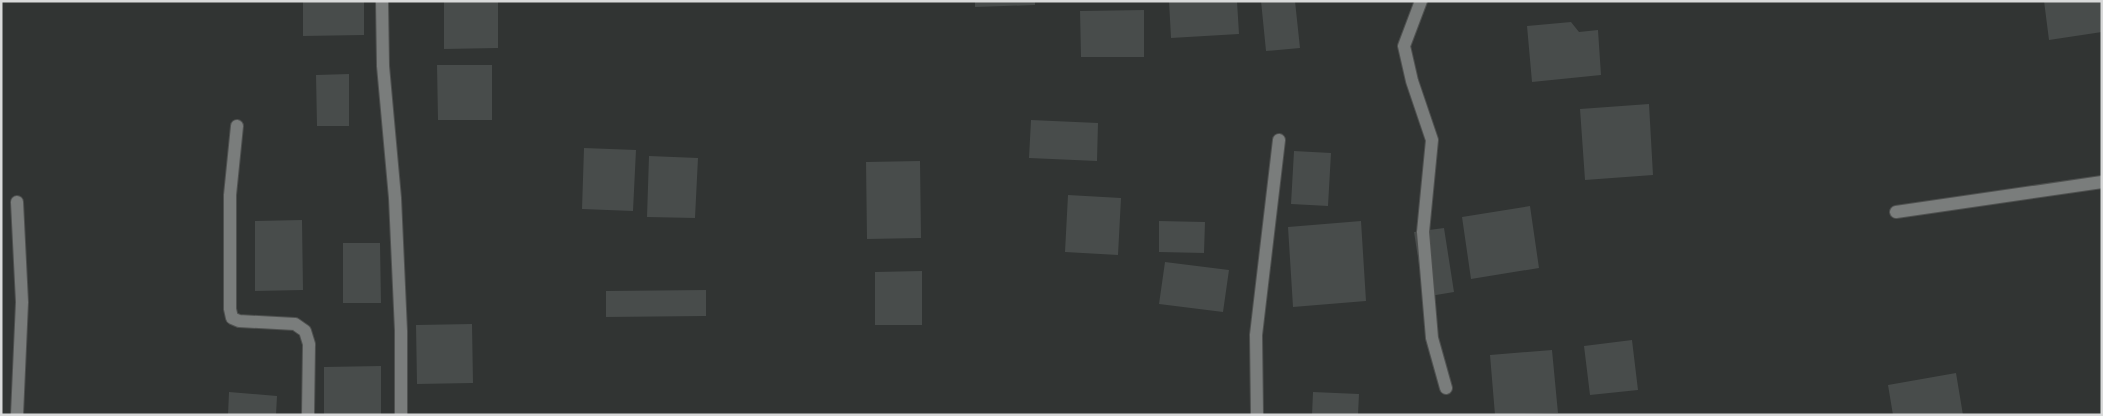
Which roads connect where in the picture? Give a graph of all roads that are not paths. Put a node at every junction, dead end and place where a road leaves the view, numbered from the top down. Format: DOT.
graph roads {
  1 [pos="382,1"];
  2 [pos="1421,1"];
  3 [pos="236,126"];
  4 [pos="1279,140"];
  5 [pos="2102,182"];
  6 [pos="17,202"];
  7 [pos="1896,212"];
  8 [pos="1446,388"];
  9 [pos="17,415"];
  10 [pos="308,415"];
  11 [pos="401,415"];
  12 [pos="1257,415"];
  1 -- 11 [label="street"];
  2 -- 8 [label="street"];
  3 -- 10 [label="street"];
  4 -- 12 [label="street"];
  5 -- 7 [label="street"];
  6 -- 9 [label="street"];
}
